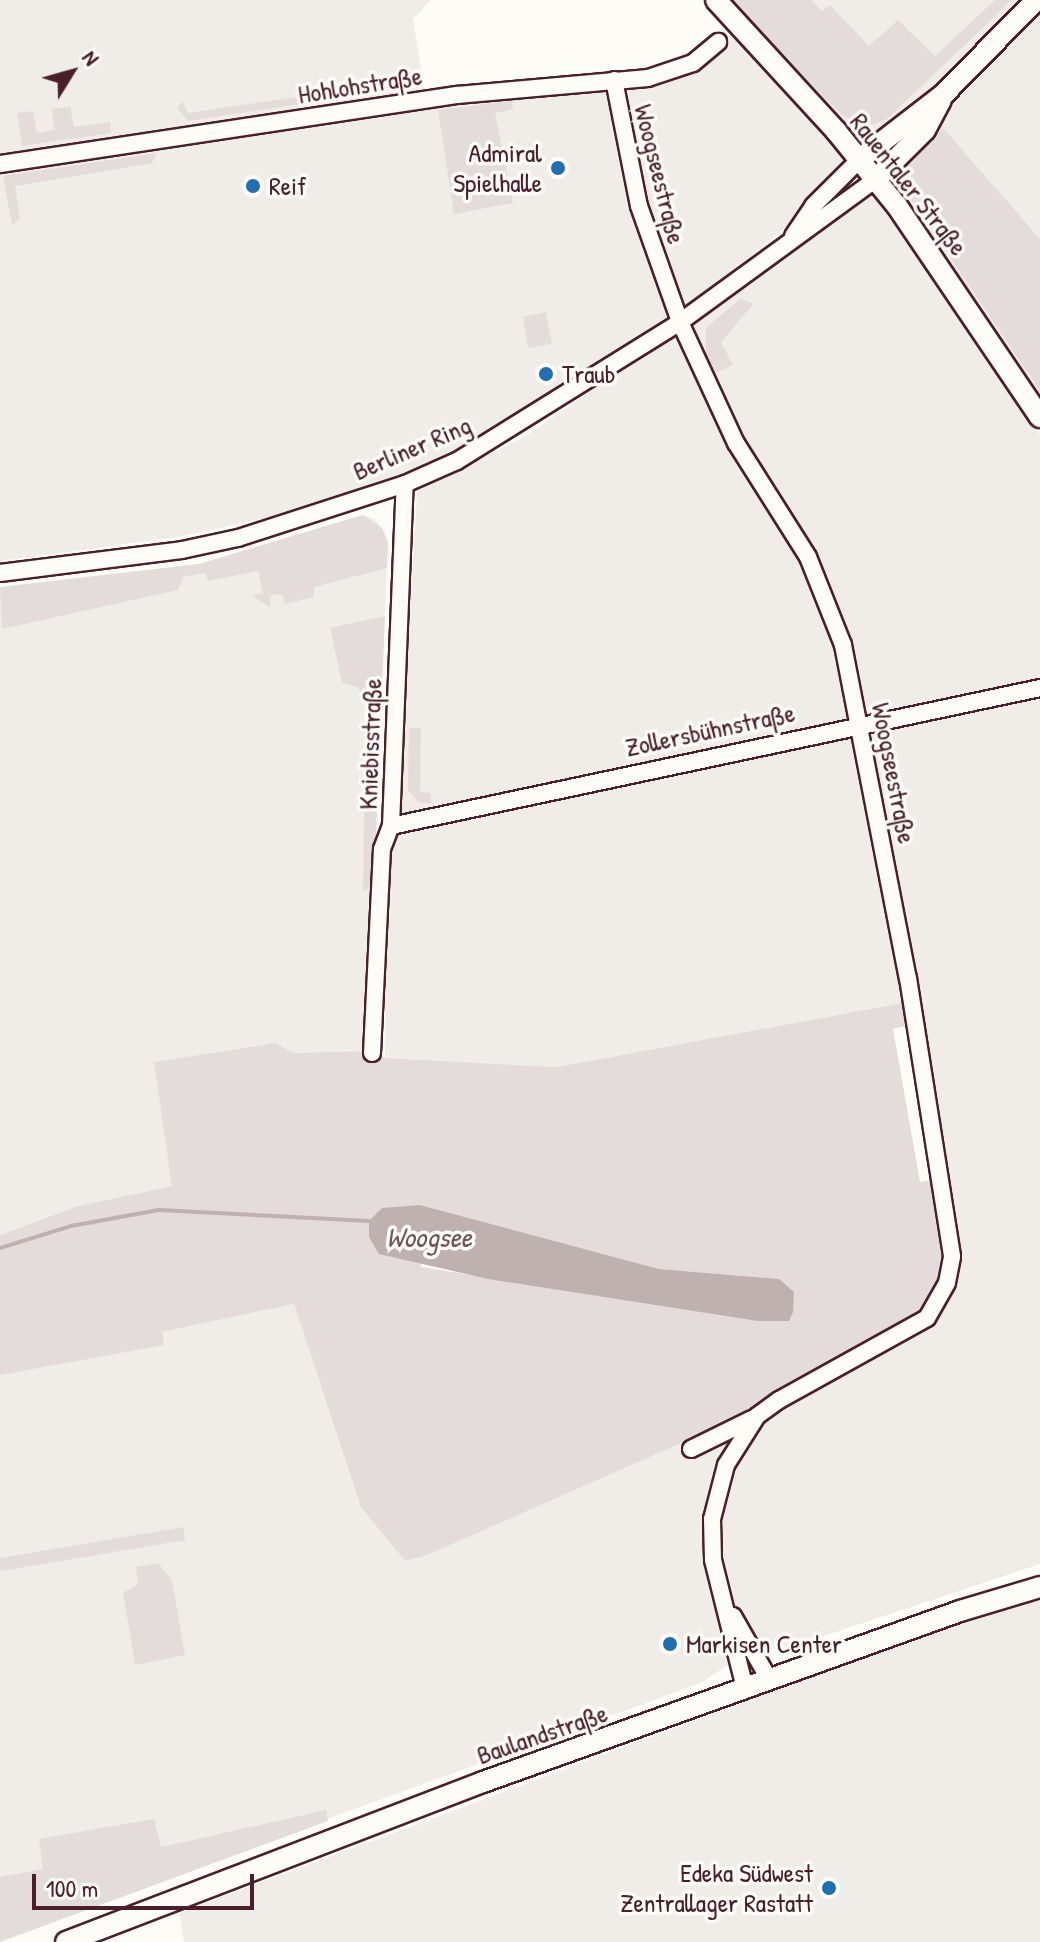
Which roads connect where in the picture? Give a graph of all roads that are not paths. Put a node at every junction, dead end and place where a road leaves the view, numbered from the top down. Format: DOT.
graph roads {
  1 [pos="716,0"];
  2 [pos="1036,0"];
  3 [pos="718,42"];
  4 [pos="614,80"];
  5 [pos="945,93"];
  6 [pos="860,159"];
  7 [pos="0,164"];
  8 [pos="876,179"];
  9 [pos="789,240"];
  10 [pos="680,322"];
  11 [pos="1040,417"];
  12 [pos="405,484"];
  13 [pos="0,573"];
  14 [pos="1040,688"];
  15 [pos="861,723"];
  16 [pos="391,826"];
  17 [pos="372,1053"];
  18 [pos="757,1416"];
  19 [pos="691,1449"];
  20 [pos="1040,1587"];
  21 [pos="728,1608"];
  22 [pos="769,1679"];
  23 [pos="745,1688"];
  24 [pos="66,1942"];
  1 -- 6 [label="street, Rauentaler Straße"];
  2 -- 5 [label="street, Berliner Ring"];
  3 -- 4 [label="street, Hohlohstraße"];
  4 -- 7 [label="street, Hohlohstraße"];
  4 -- 10 [label="street, Woogseestraße"];
  5 -- 6 [label="street, Berliner Ring"];
  5 -- 8 [label="street, Berliner Ring"];
  6 -- 8 [label="street, Rauentaler Straße"];
  6 -- 9 [label="street, Berliner Ring"];
  8 -- 9 [label="street, Berliner Ring"];
  8 -- 11 [label="street, Rauentaler Straße"];
  9 -- 10 [label="street, Berliner Ring"];
  10 -- 12 [label="street, Berliner Ring"];
  10 -- 15 [label="street, Woogseestraße"];
  12 -- 13 [label="street, Berliner Ring"];
  12 -- 16 [label="street, Kniebisstraße"];
  14 -- 15 [label="street, Zollersbühnstraße"];
  15 -- 16 [label="street, Zollersbühnstraße"];
  15 -- 18 [label="street, Woogseestraße"];
  16 -- 17 [label="street, Kniebisstraße"];
  18 -- 19 [label="street, Woogseestraße"];
  18 -- 21 [label="street, Woogseestraße"];
  20 -- 22 [label="street, Baulandstraße"];
  21 -- 22 [label="street, Woogseestraße"];
  21 -- 23 [label="street, Woogseestraße"];
  22 -- 23 [label="street, Baulandstraße"];
  23 -- 24 [label="street, Baulandstraße"];
}
